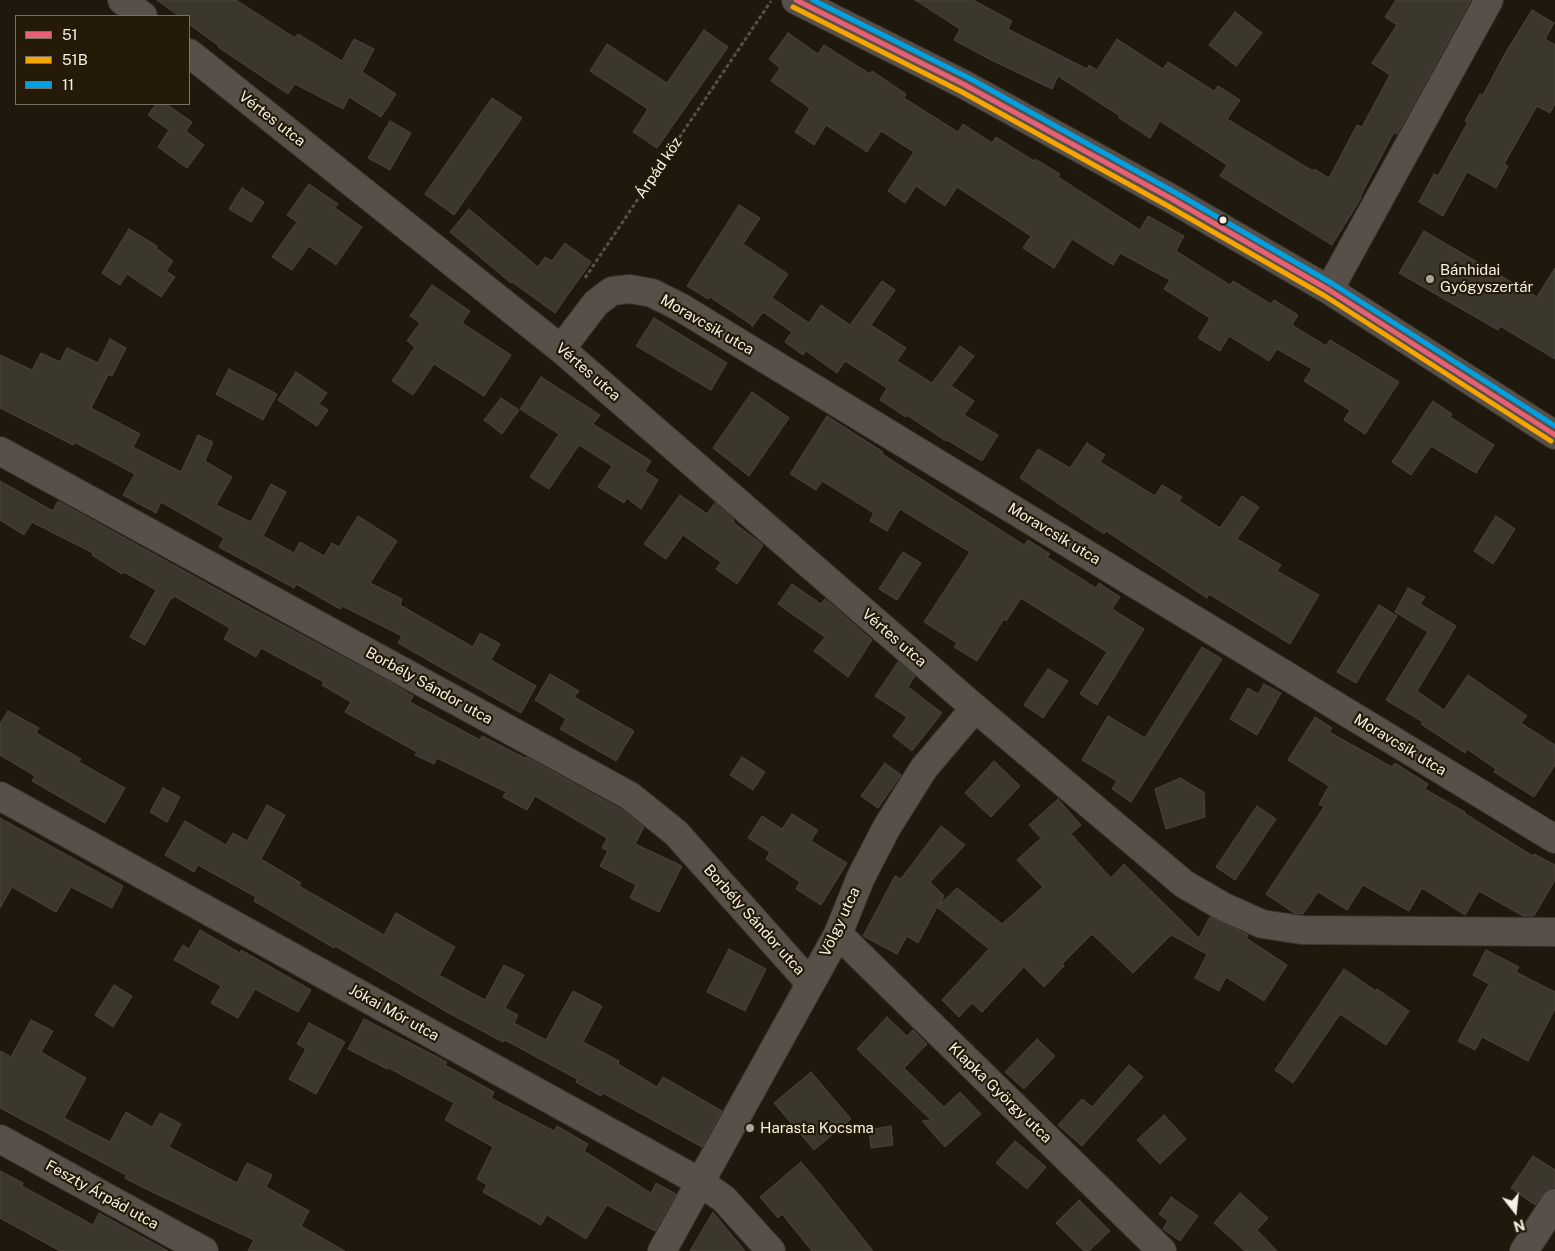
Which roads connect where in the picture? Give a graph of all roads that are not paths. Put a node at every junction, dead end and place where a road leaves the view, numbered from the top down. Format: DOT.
graph roads {
  1 [pos="122,0"];
  2 [pos="796,0"];
  3 [pos="1489,0"];
  4 [pos="142,15"];
  5 [pos="190,54"];
  6 [pos="1329,290"];
  7 [pos="561,348"];
  8 [pos="1555,435"];
  9 [pos="0,451"];
  10 [pos="975,708"];
  11 [pos="0,796"];
  12 [pos="1555,839"];
  13 [pos="1555,932"];
  14 [pos="838,934"];
  15 [pos="810,983"];
  16 [pos="0,1140"];
  17 [pos="700,1182"];
  18 [pos="1555,1203"];
  19 [pos="204,1251"];
  20 [pos="662,1251"];
  21 [pos="771,1251"];
  22 [pos="1162,1251"];
  23 [pos="1524,1251"];
  1 -- 4 [label="street"];
  2 -- 6 [label="street"];
  3 -- 6 [label="street"];
  5 -- 7 [label="street, Vértes utca"];
  6 -- 8 [label="street"];
  7 -- 10 [label="street, Vértes utca"];
  7 -- 12 [label="street, Moravcsik utca"];
  9 -- 15 [label="street, Borbély Sándor utca"];
  10 -- 13 [label="street, Vértes utca"];
  10 -- 14 [label="street, Völgy utca"];
  11 -- 17 [label="street, Jókai Mór utca"];
  14 -- 15 [label="street, Völgy utca"];
  14 -- 22 [label="street, Klapka György utca"];
  15 -- 17 [label="street, Völgy utca"];
  16 -- 19 [label="street, Feszty Árpád utca"];
  17 -- 20 [label="street, Völgy utca"];
  17 -- 21 [label="street, Jókai Mór utca"];
  18 -- 23 [label="street"];
}
